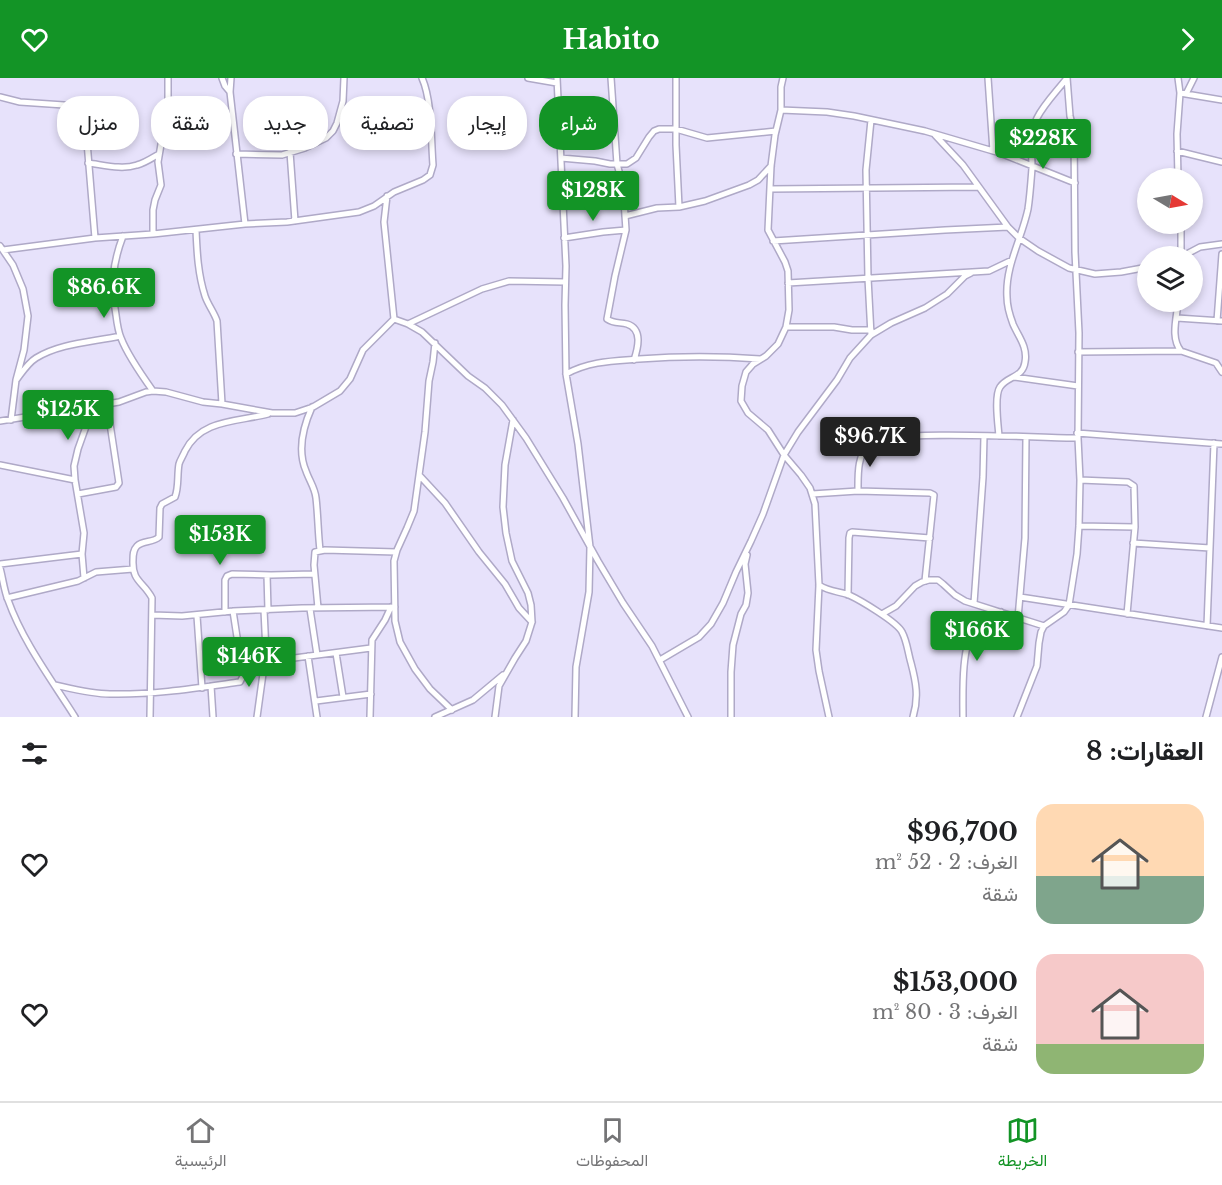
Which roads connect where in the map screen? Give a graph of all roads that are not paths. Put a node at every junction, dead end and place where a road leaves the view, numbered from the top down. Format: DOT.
graph roads {
  1 [pos="168,78"];
  2 [pos="222,78"];
  3 [pos="231,78"];
  4 [pos="344,78"];
  5 [pos="422,78"];
  6 [pos="528,78"];
  7 [pos="611,78"];
  8 [pos="676,78"];
  9 [pos="783,78"];
  10 [pos="988,78"];
  11 [pos="1067,78"];
  12 [pos="1178,78"];
  13 [pos="1194,78"];
  14 [pos="557,81"];
  15 [pos="230,92"];
  16 [pos="1183,93"];
  17 [pos="0,97"];
  18 [pos="1222,100"];
  19 [pos="780,110"];
  20 [pos="871,120"];
  21 [pos="676,129"];
  22 [pos="776,130"];
  23 [pos="934,134"];
  24 [pos="993,151"];
  25 [pos="1177,151"];
  26 [pos="290,152"];
  27 [pos="159,154"];
  28 [pos="236,154"];
  29 [pos="561,158"];
  30 [pos="1222,162"];
  31 [pos="88,163"];
  32 [pos="617,164"];
  33 [pos="1032,165"];
  34 [pos="771,166"];
  35 [pos="1178,168"];
  36 [pos="1075,183"];
  37 [pos="978,187"];
  38 [pos="770,189"];
  39 [pos="867,189"];
  40 [pos="387,196"];
  41 [pos="679,207"];
  42 [pos="625,216"];
  43 [pos="296,221"];
  44 [pos="244,224"];
  45 [pos="1008,227"];
  46 [pos="196,230"];
  47 [pos="626,230"];
  48 [pos="153,234"];
  49 [pos="123,236"];
  50 [pos="867,236"];
  51 [pos="95,238"];
  52 [pos="564,238"];
  53 [pos="1019,238"];
  54 [pos="773,241"];
  55 [pos="1222,244"];
  56 [pos="1203,247"];
  57 [pos="1,248"];
  58 [pos="1222,254"];
  59 [pos="1012,260"];
  60 [pos="1137,269"];
  61 [pos="1076,270"];
  62 [pos="971,273"];
  63 [pos="868,278"];
  64 [pos="565,282"];
  65 [pos="788,283"];
  66 [pos="1177,312"];
  67 [pos="1177,318"];
  68 [pos="394,319"];
  69 [pos="1220,321"];
  70 [pos="408,324"];
  71 [pos="786,327"];
  72 [pos="871,333"];
  73 [pos="120,336"];
  74 [pos="435,343"];
  75 [pos="1181,351"];
  76 [pos="1078,352"];
  77 [pos="634,360"];
  78 [pos="761,360"];
  79 [pos="1222,372"];
  80 [pos="567,374"];
  81 [pos="1014,377"];
  82 [pos="16,380"];
  83 [pos="1078,386"];
  84 [pos="153,391"];
  85 [pos="107,404"];
  86 [pos="222,404"];
  87 [pos="312,406"];
  88 [pos="93,407"];
  89 [pos="272,413"];
  90 [pos="11,420"];
  91 [pos="513,420"];
  92 [pos="0,422"];
  93 [pos="1078,435"];
  94 [pos="984,436"];
  95 [pos="999,436"];
  96 [pos="1026,437"];
  97 [pos="1214,443"];
  98 [pos="1222,444"];
  99 [pos="784,455"];
  100 [pos="0,465"];
  101 [pos="420,476"];
  102 [pos="75,480"];
  103 [pos="1080,480"];
  104 [pos="858,491"];
  105 [pos="78,494"];
  106 [pos="812,494"];
  107 [pos="1079,526"];
  108 [pos="1135,527"];
  109 [pos="930,538"];
  110 [pos="1134,543"];
  111 [pos="590,547"];
  112 [pos="748,548"];
  113 [pos="1210,548"];
  114 [pos="320,550"];
  115 [pos="396,552"];
  116 [pos="82,554"];
  117 [pos="0,566"];
  118 [pos="133,568"];
  119 [pos="315,574"];
  120 [pos="267,575"];
  121 [pos="84,578"];
  122 [pos="925,581"];
  123 [pos="819,585"];
  124 [pos="848,595"];
  125 [pos="1020,597"];
  126 [pos="7,598"];
  127 [pos="974,603"];
  128 [pos="1069,605"];
  129 [pos="393,607"];
  130 [pos="318,608"];
  131 [pos="310,609"];
  132 [pos="266,610"];
  133 [pos="233,611"];
  134 [pos="225,612"];
  135 [pos="1001,612"];
  136 [pos="882,614"];
  137 [pos="1127,614"];
  138 [pos="152,615"];
  139 [pos="197,616"];
  140 [pos="1017,618"];
  141 [pos="532,622"];
  142 [pos="1044,626"];
  143 [pos="1207,626"];
  144 [pos="1222,628"];
  145 [pos="371,648"];
  146 [pos="336,653"];
  147 [pos="317,655"];
  148 [pos="308,656"];
  149 [pos="1222,657"];
  150 [pos="660,660"];
  151 [pos="266,662"];
  152 [pos="241,665"];
  153 [pos="508,669"];
  154 [pos="55,685"];
  155 [pos="211,686"];
  156 [pos="202,688"];
  157 [pos="151,693"];
  158 [pos="371,694"];
  159 [pos="342,697"];
  160 [pos="316,701"];
  161 [pos="452,710"];
  162 [pos="75,717"];
  163 [pos="150,717"];
  164 [pos="213,717"];
  165 [pos="257,717"];
  166 [pos="317,717"];
  167 [pos="370,717"];
  168 [pos="435,717"];
  169 [pos="495,717"];
  170 [pos="575,717"];
  171 [pos="688,717"];
  172 [pos="731,717"];
  173 [pos="829,717"];
  174 [pos="913,717"];
  175 [pos="963,717"];
  176 [pos="1017,717"];
  177 [pos="1206,717"];
  1 -- 27 [label="street"];
  2 -- 15 [label="street"];
  3 -- 15 [label="street"];
  4 -- 26 [label="street"];
  5 -- 40 [label="street"];
  6 -- 14 [label="street"];
  7 -- 32 [label="street"];
  8 -- 21 [label="street"];
  9 -- 19 [label="street"];
  10 -- 24 [label="street"];
  11 -- 33 [label="street"];
  11 -- 36 [label="street"];
  12 -- 16 [label="street"];
  13 -- 16 [label="street"];
  14 -- 29 [label="street"];
  15 -- 28 [label="street"];
  16 -- 18 [label="street"];
  16 -- 25 [label="street"];
  17 -- 31 [label="street"];
  19 -- 20 [label="street"];
  19 -- 22 [label="street"];
  20 -- 23 [label="street"];
  20 -- 39 [label="street"];
  21 -- 22 [label="street"];
  21 -- 32 [label="street"];
  21 -- 41 [label="street"];
  22 -- 34 [label="street"];
  23 -- 24 [label="street"];
  23 -- 37 [label="street"];
  24 -- 33 [label="street"];
  25 -- 30 [label="street"];
  25 -- 35 [label="street"];
  26 -- 28 [label="street"];
  26 -- 43 [label="street"];
  27 -- 31 [label="street"];
  27 -- 48 [label="street"];
  28 -- 44 [label="street"];
  29 -- 32 [label="street"];
  29 -- 52 [label="street"];
  31 -- 51 [label="street"];
  32 -- 42 [label="street"];
  33 -- 36 [label="street"];
  33 -- 53 [label="street"];
  34 -- 38 [label="street"];
  34 -- 41 [label="street"];
  36 -- 61 [label="street"];
  37 -- 39 [label="street"];
  37 -- 45 [label="street"];
  38 -- 39 [label="street"];
  38 -- 54 [label="street"];
  39 -- 50 [label="street"];
  40 -- 43 [label="street"];
  40 -- 68 [label="street"];
  41 -- 42 [label="street"];
  42 -- 47 [label="street"];
  43 -- 44 [label="street"];
  44 -- 46 [label="street"];
  45 -- 50 [label="street"];
  45 -- 53 [label="street"];
  46 -- 48 [label="street"];
  46 -- 86 [label="street"];
  47 -- 52 [label="street"];
  47 -- 77 [label="street"];
  48 -- 49 [label="street"];
  49 -- 51 [label="street"];
  49 -- 73 [label="street"];
  50 -- 54 [label="street"];
  50 -- 63 [label="street"];
  51 -- 57 [label="street"];
  52 -- 64 [label="street"];
  53 -- 59 [label="street"];
  53 -- 61 [label="street"];
  54 -- 65 [label="street"];
  55 -- 56 [label="street"];
  57 -- 82 [label="street"];
  58 -- 69 [label="street"];
  59 -- 62 [label="street"];
  59 -- 81 [label="street"];
  60 -- 61 [label="street"];
  61 -- 76 [label="street"];
  62 -- 63 [label="street"];
  62 -- 72 [label="street"];
  63 -- 65 [label="street"];
  63 -- 72 [label="street"];
  64 -- 70 [label="street"];
  64 -- 80 [label="street"];
  65 -- 71 [label="street"];
  66 -- 67 [label="street"];
  67 -- 69 [label="street"];
  67 -- 75 [label="street"];
  68 -- 70 [label="street"];
  68 -- 87 [label="street"];
  70 -- 74 [label="street"];
  71 -- 72 [label="street"];
  71 -- 78 [label="street"];
  72 -- 99 [label="street"];
  73 -- 82 [label="street"];
  73 -- 84 [label="street"];
  74 -- 91 [label="street"];
  74 -- 101 [label="street"];
  75 -- 76 [label="street"];
  75 -- 79 [label="street"];
  76 -- 83 [label="street"];
  77 -- 78 [label="street"];
  77 -- 80 [label="street"];
  78 -- 99 [label="street"];
  80 -- 111 [label="street"];
  81 -- 83 [label="street"];
  81 -- 95 [label="street"];
  82 -- 90 [label="street"];
  83 -- 93 [label="street"];
  84 -- 85 [label="street"];
  84 -- 86 [label="street"];
  85 -- 88 [label="street"];
  85 -- 105 [label="street"];
  86 -- 89 [label="street"];
  87 -- 89 [label="street"];
  87 -- 114 [label="street"];
  88 -- 90 [label="street"];
  88 -- 102 [label="street"];
  89 -- 118 [label="street"];
  90 -- 92 [label="street"];
  91 -- 111 [label="street"];
  91 -- 141 [label="street"];
  93 -- 96 [label="street"];
  93 -- 97 [label="street"];
  93 -- 103 [label="street"];
  94 -- 95 [label="street"];
  94 -- 104 [label="street"];
  94 -- 127 [label="street"];
  95 -- 96 [label="street"];
  96 -- 125 [label="street"];
  97 -- 98 [label="street"];
  97 -- 113 [label="street"];
  99 -- 106 [label="street"];
  99 -- 112 [label="street"];
  100 -- 102 [label="street"];
  101 -- 115 [label="street"];
  101 -- 141 [label="street"];
  102 -- 105 [label="street"];
  103 -- 107 [label="street"];
  103 -- 108 [label="street"];
  104 -- 106 [label="street"];
  104 -- 109 [label="street"];
  105 -- 116 [label="street"];
  106 -- 123 [label="street"];
  107 -- 108 [label="street"];
  107 -- 128 [label="street"];
  108 -- 110 [label="street"];
  109 -- 122 [label="street"];
  109 -- 124 [label="street"];
  110 -- 113 [label="street"];
  110 -- 137 [label="street"];
  111 -- 150 [label="street"];
  111 -- 170 [label="street"];
  112 -- 150 [label="street"];
  112 -- 172 [label="street"];
  113 -- 143 [label="street"];
  114 -- 115 [label="street"];
  114 -- 119 [label="street"];
  115 -- 129 [label="street"];
  116 -- 117 [label="street"];
  116 -- 121 [label="street"];
  117 -- 126 [label="street"];
  118 -- 121 [label="street"];
  118 -- 138 [label="street"];
  119 -- 120 [label="street"];
  119 -- 130 [label="street"];
  120 -- 132 [label="street"];
  120 -- 134 [label="street"];
  121 -- 126 [label="street"];
  122 -- 127 [label="street"];
  122 -- 136 [label="street"];
  123 -- 124 [label="street"];
  123 -- 173 [label="street"];
  124 -- 136 [label="street"];
  125 -- 128 [label="street"];
  125 -- 140 [label="street"];
  126 -- 154 [label="street"];
  127 -- 135 [label="street"];
  128 -- 137 [label="street"];
  128 -- 142 [label="street"];
  129 -- 130 [label="street"];
  129 -- 145 [label="street"];
  129 -- 161 [label="street"];
  130 -- 131 [label="street"];
  131 -- 132 [label="street"];
  131 -- 147 [label="street"];
  132 -- 133 [label="street"];
  132 -- 151 [label="street"];
  133 -- 134 [label="street"];
  133 -- 152 [label="street"];
  134 -- 139 [label="street"];
  135 -- 140 [label="street"];
  135 -- 175 [label="street"];
  136 -- 174 [label="street"];
  137 -- 143 [label="street"];
  138 -- 139 [label="street"];
  138 -- 157 [label="street"];
  139 -- 156 [label="street"];
  140 -- 142 [label="street"];
  141 -- 153 [label="street"];
  142 -- 176 [label="street"];
  143 -- 144 [label="street"];
  145 -- 146 [label="street"];
  145 -- 158 [label="street"];
  146 -- 147 [label="street"];
  146 -- 159 [label="street"];
  147 -- 148 [label="street"];
  148 -- 151 [label="street"];
  148 -- 160 [label="street"];
  149 -- 177 [label="street"];
  150 -- 171 [label="street"];
  151 -- 152 [label="street"];
  151 -- 165 [label="street"];
  152 -- 155 [label="street"];
  153 -- 161 [label="street"];
  153 -- 169 [label="street"];
  154 -- 157 [label="street"];
  154 -- 162 [label="street"];
  155 -- 156 [label="street"];
  155 -- 164 [label="street"];
  156 -- 157 [label="street"];
  157 -- 163 [label="street"];
  158 -- 159 [label="street"];
  158 -- 167 [label="street"];
  159 -- 160 [label="street"];
  160 -- 166 [label="street"];
  161 -- 168 [label="street"];
}
